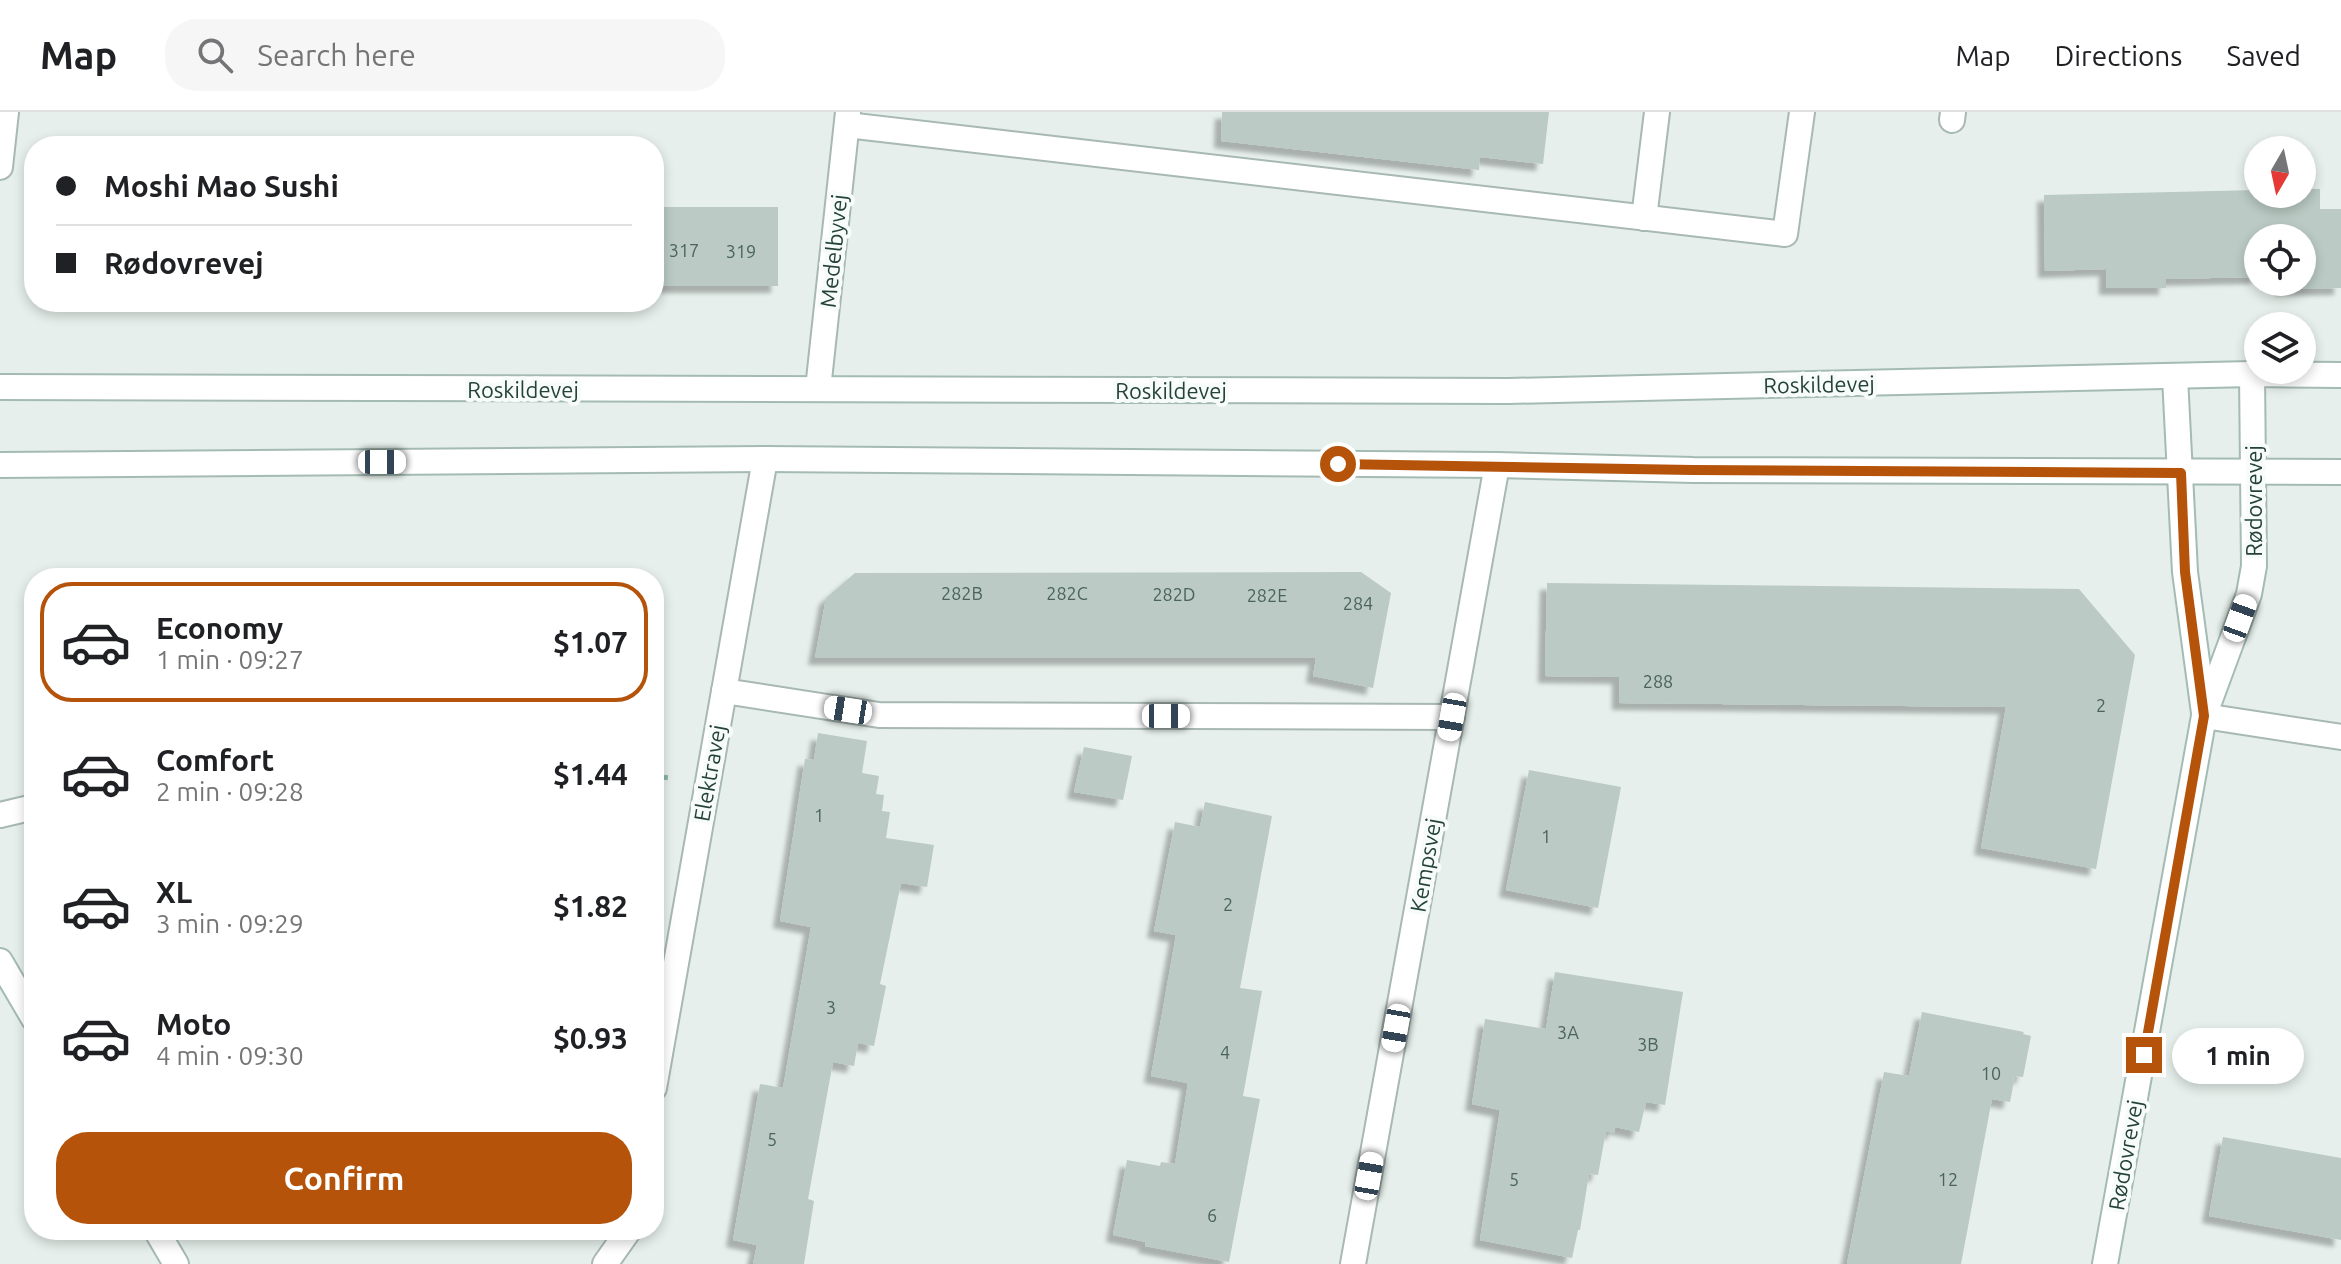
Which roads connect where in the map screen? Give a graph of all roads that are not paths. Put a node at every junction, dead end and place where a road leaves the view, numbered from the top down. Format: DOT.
graph roads {
  1 [pos="6,112"];
  2 [pos="1657,112"];
  3 [pos="1802,112"];
  4 [pos="848,119"];
  5 [pos="0,167"];
  6 [pos="1644,218"];
  7 [pos="2244,374"];
  8 [pos="2316,375"];
  9 [pos="2341,375"];
  10 [pos="2175,377"];
  11 [pos="2252,384"];
  12 [pos="0,387"];
  13 [pos="818,389"];
  14 [pos="765,459"];
  15 [pos="0,465"];
  16 [pos="1497,465"];
  17 [pos="2254,472"];
  18 [pos="2341,472"];
  19 [pos="2181,473"];
  20 [pos="724,691"];
  21 [pos="2204,716"];
  22 [pos="1452,717"];
  23 [pos="2341,737"];
  24 [pos="24,809"];
  25 [pos="0,815"];
  26 [pos="0,961"];
  27 [pos="24,1002"];
  28 [pos="664,1031"];
  29 [pos="162,1240"];
  30 [pos="622,1240"];
  31 [pos="176,1264"];
  32 [pos="605,1264"];
  33 [pos="1353,1264"];
  34 [pos="2105,1264"];
  1 -- 5 [label="main road"];
  2 -- 6 [label="main road"];
  3 -- 6 [label="main road"];
  4 -- 6 [label="main road"];
  4 -- 13 [label="main road, Medelbyvej"];
  7 -- 10 [label="main road, Roskildevej"];
  8 -- 9 [label="main road, Roskildevej"];
  10 -- 13 [label="main road, Roskildevej"];
  10 -- 19 [label="main road, Rødovrevej"];
  11 -- 17 [label="main road, Rødovrevej"];
  12 -- 13 [label="main road, Roskildevej"];
  14 -- 15 [label="main road"];
  14 -- 16 [label="main road"];
  14 -- 20 [label="main road, Elektravej"];
  16 -- 19 [label="main road"];
  16 -- 22 [label="main road, Kempsvej"];
  17 -- 18 [label="main road"];
  17 -- 19 [label="main road"];
  17 -- 21 [label="main road, Rødovrevej"];
  19 -- 21 [label="main road, Rødovrevej"];
  20 -- 22 [label="main road"];
  20 -- 28 [label="main road, Elektravej"];
  21 -- 23 [label="main road"];
  21 -- 34 [label="main road, Rødovrevej"];
  22 -- 33 [label="main road, Kempsvej"];
  24 -- 25 [label="main road"];
  26 -- 27 [label="main road"];
  29 -- 31 [label="main road"];
  30 -- 32 [label="main road"];
}
